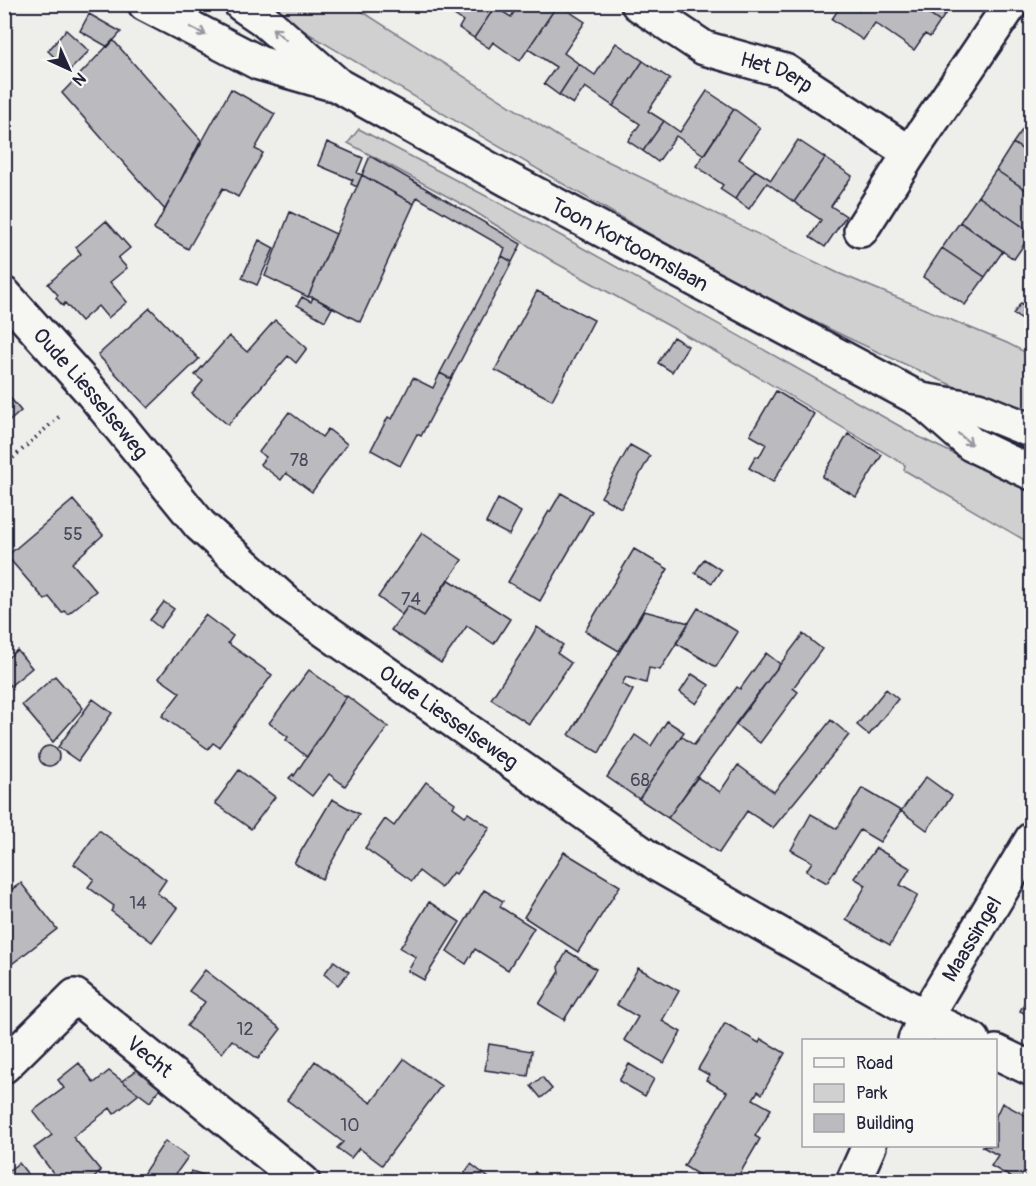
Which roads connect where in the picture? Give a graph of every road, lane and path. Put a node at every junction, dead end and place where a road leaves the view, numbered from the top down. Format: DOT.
graph roads {
  1 [pos="145,4"];
  2 [pos="241,4"];
  3 [pos="638,4"];
  4 [pos="1011,4"];
  5 [pos="339,86"];
  6 [pos="910,153"];
  7 [pos="861,230"];
  8 [pos="4,294"];
  9 [pos="89,389"];
  10 [pos="921,400"];
  11 [pos="1032,430"];
  12 [pos="4,466"];
  13 [pos="1032,473"];
  14 [pos="1032,839"];
  15 [pos="920,1029"];
  16 [pos="964,1039"];
  17 [pos="997,1052"];
  18 [pos="4,1066"];
  19 [pos="1032,1069"];
  20 [pos="869,1147"];
  21 [pos="303,1182"];
  22 [pos="853,1182"];
  1 -- 5 [label="street, Toon Kortoomslaan, one-way"];
  5 -- 2 [label="street, Toon Kortoomslaan, one-way"];
  3 -- 6 [label="street, Het Derp"];
  4 -- 6 [label="street"];
  5 -- 10 [label="street, Toon Kortoomslaan"];
  6 -- 7 [label="street"];
  8 -- 9 [label="street, Oude Liesselseweg"];
  9 -- 12 [label="path"];
  9 -- 15 [label="street, Oude Liesselseweg"];
  10 -- 11 [label="street, Toon Kortoomslaan"];
  10 -- 13 [label="street, Toon Kortoomslaan, one-way"];
  14 -- 15 [label="street, Maassingel"];
  15 -- 16 [label="street, Oude Liesselseweg"];
  17 -- 19 [label="street"];
  18 -- 21 [label="street, Vecht"];
  20 -- 22 [label="street"];
}
